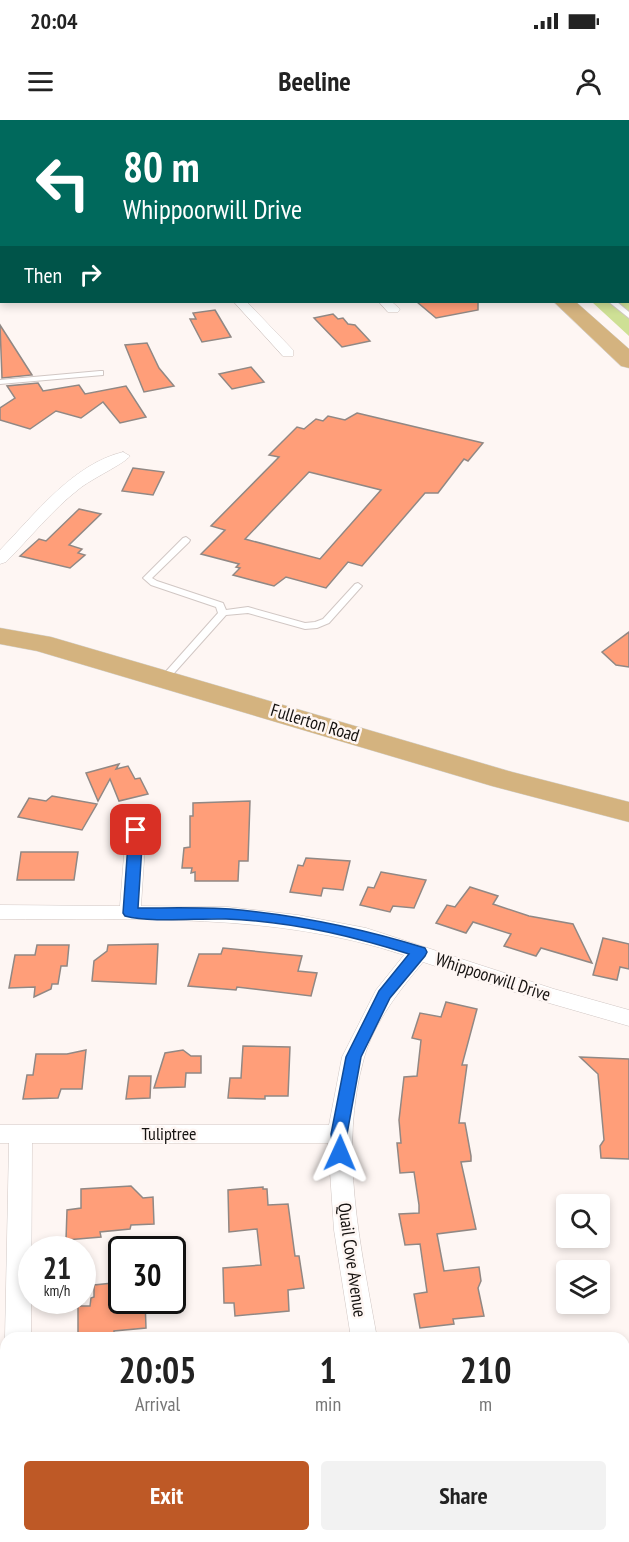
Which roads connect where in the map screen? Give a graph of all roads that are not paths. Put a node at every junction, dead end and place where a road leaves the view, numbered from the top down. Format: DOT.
graph roads {
  1 [pos="241,303"];
  2 [pos="565,303"];
  3 [pos="614,303"];
  4 [pos="629,316"];
  5 [pos="288,353"];
  6 [pos="629,361"];
  7 [pos="100,373"];
  8 [pos="0,382"];
  9 [pos="123,456"];
  10 [pos="186,540"];
  11 [pos="0,559"];
  12 [pos="358,586"];
  13 [pos="224,613"];
  14 [pos="0,636"];
  15 [pos="164,679"];
  16 [pos="629,812"];
  17 [pos="136,830"];
  18 [pos="0,912"];
  19 [pos="130,913"];
  20 [pos="419,952"];
  21 [pos="629,1018"];
  22 [pos="11,1134"];
  23 [pos="339,1134"];
  24 [pos="18,1332"];
  25 [pos="363,1332"];
  1 -- 5 [label="street"];
  2 -- 6 [label="main road"];
  3 -- 4 [label="lane"];
  7 -- 8 [label="lane"];
  9 -- 11 [label="street"];
  10 -- 13 [label="lane"];
  12 -- 13 [label="lane"];
  13 -- 15 [label="lane"];
  14 -- 15 [label="main road, Fullerton Road"];
  15 -- 16 [label="main road, Fullerton Road"];
  17 -- 19 [label="street"];
  18 -- 19 [label="street, Whippoorwill Drive"];
  19 -- 20 [label="street, Whippoorwill Drive"];
  20 -- 21 [label="street, Whippoorwill Drive"];
  20 -- 23 [label="street, Quail Cove Avenue"];
  22 -- 23 [label="street, Tuliptree"];
  22 -- 24 [label="street"];
  23 -- 25 [label="street, Quail Cove Avenue"];
}
